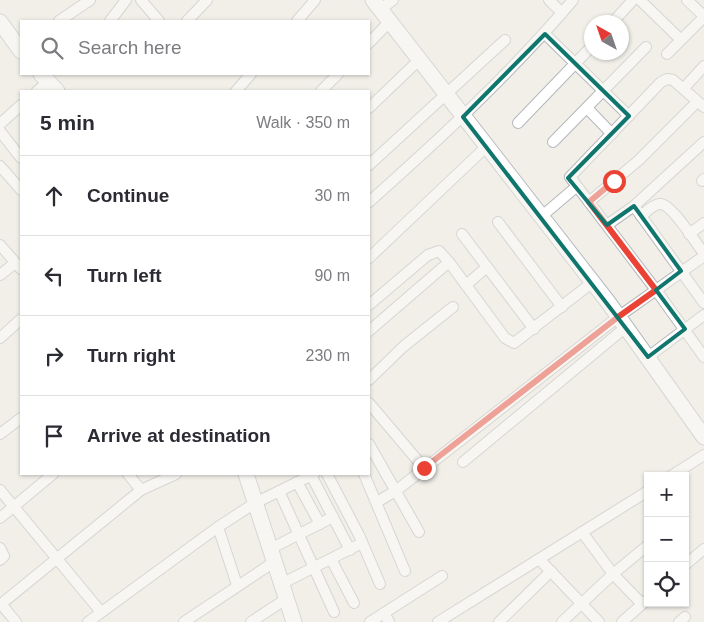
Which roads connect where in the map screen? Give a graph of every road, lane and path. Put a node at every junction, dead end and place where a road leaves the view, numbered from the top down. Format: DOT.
graph roads {
  1 [pos="90,0"];
  2 [pos="126,0"];
  3 [pos="141,0"];
  4 [pos="207,0"];
  5 [pos="315,0"];
  6 [pos="549,0"];
  7 [pos="573,0"];
  8 [pos="633,0"];
  9 [pos="640,0"];
  10 [pos="691,1"];
  11 [pos="384,8"];
  12 [pos="562,13"];
  13 [pos="619,15"];
  14 [pos="704,17"];
  15 [pos="71,18"];
  16 [pos="111,20"];
  17 [pos="158,20"];
  18 [pos="188,20"];
  19 [pos="298,20"];
  20 [pos="0,22"];
  21 [pos="545,34"];
  22 [pos="505,40"];
  23 [pos="681,40"];
  24 [pos="370,41"];
  25 [pos="646,47"];
  26 [pos="20,50"];
  27 [pos="584,54"];
  28 [pos="667,54"];
  29 [pos="419,60"];
  30 [pos="576,63"];
  31 [pos="704,66"];
  32 [pos="250,75"];
  33 [pos="337,75"];
  34 [pos="684,88"];
  35 [pos="237,90"];
  36 [pos="322,90"];
  37 [pos="604,90"];
  38 [pos="445,94"];
  39 [pos="702,105"];
  40 [pos="20,106"];
  41 [pos="370,107"];
  42 [pos="587,108"];
  43 [pos="629,116"];
  44 [pos="463,118"];
  45 [pos="518,123"];
  46 [pos="0,124"];
  47 [pos="0,130"];
  48 [pos="612,134"];
  49 [pos="553,142"];
  50 [pos="704,142"];
  51 [pos="486,147"];
  52 [pos="20,157"];
  53 [pos="370,164"];
  54 [pos="0,166"];
  55 [pos="576,186"];
  56 [pos="20,189"];
  57 [pos="370,201"];
  58 [pos="589,202"];
  59 [pos="634,206"];
  60 [pos="542,216"];
  61 [pos="641,216"];
  62 [pos="498,222"];
  63 [pos="704,224"];
  64 [pos="607,225"];
  65 [pos="462,234"];
  66 [pos="689,234"];
  67 [pos="0,246"];
  68 [pos="704,255"];
  69 [pos="370,257"];
  70 [pos="449,262"];
  71 [pos="18,266"];
  72 [pos="487,268"];
  73 [pos="681,271"];
  74 [pos="0,274"];
  75 [pos="593,282"];
  76 [pos="466,285"];
  77 [pos="656,290"];
  78 [pos="704,303"];
  79 [pos="370,304"];
  80 [pos="453,307"];
  81 [pos="562,307"];
  82 [pos="704,315"];
  83 [pos="20,320"];
  84 [pos="622,322"];
  85 [pos="685,328"];
  86 [pos="534,329"];
  87 [pos="370,330"];
  88 [pos="0,338"];
  89 [pos="648,357"];
  90 [pos="704,357"];
  91 [pos="370,379"];
  92 [pos="370,404"];
  93 [pos="20,419"];
  94 [pos="0,434"];
  95 [pos="704,438"];
  96 [pos="370,446"];
  97 [pos="704,455"];
  98 [pos="463,462"];
  99 [pos="424,468"];
  100 [pos="677,472"];
  101 [pos="52,475"];
  102 [pos="129,475"];
  103 [pos="174,475"];
  104 [pos="246,475"];
  105 [pos="311,475"];
  106 [pos="313,475"];
  107 [pos="328,475"];
  108 [pos="364,475"];
  109 [pos="297,482"];
  110 [pos="0,490"];
  111 [pos="141,490"];
  112 [pos="397,490"];
  113 [pos="279,491"];
  114 [pos="644,493"];
  115 [pos="378,502"];
  116 [pos="255,503"];
  117 [pos="13,507"];
  118 [pos="333,517"];
  119 [pos="0,518"];
  120 [pos="320,524"];
  121 [pos="218,527"];
  122 [pos="419,532"];
  123 [pos="582,532"];
  124 [pos="298,535"];
  125 [pos="362,543"];
  126 [pos="0,548"];
  127 [pos="644,548"];
  128 [pos="704,549"];
  129 [pos="350,550"];
  130 [pos="272,556"];
  131 [pos="56,558"];
  132 [pos="332,559"];
  133 [pos="539,559"];
  134 [pos="0,560"];
  135 [pos="689,562"];
  136 [pos="313,569"];
  137 [pos="405,571"];
  138 [pos="551,571"];
  139 [pos="612,574"];
  140 [pos="442,576"];
  141 [pos="281,584"];
  142 [pos="380,584"];
  143 [pos="237,585"];
  144 [pos="286,599"];
  145 [pos="644,601"];
  146 [pos="354,603"];
  147 [pos="644,603"];
  148 [pos="1,604"];
  149 [pos="582,604"];
  150 [pos="101,612"];
  151 [pos="334,612"];
  152 [pos="387,618"];
  153 [pos="504,621"];
  154 [pos="16,622"];
  155 [pos="88,622"];
  156 [pos="184,622"];
  157 [pos="251,622"];
  158 [pos="294,622"];
  159 [pos="370,622"];
  160 [pos="438,622"];
  161 [pos="562,622"];
  162 [pos="598,622"];
  163 [pos="622,622"];
  1 -- 15 [label="street"];
  2 -- 16 [label="street"];
  3 -- 17 [label="street"];
  4 -- 18 [label="street"];
  5 -- 19 [label="street"];
  6 -- 12 [label="street"];
  7 -- 12 [label="street"];
  8 -- 13 [label="street"];
  9 -- 23 [label="street"];
  10 -- 14 [label="street"];
  11 -- 24 [label="street"];
  11 -- 29 [label="main road"];
  12 -- 21 [label="street"];
  14 -- 23 [label="street"];
  20 -- 26 [label="main road"];
  21 -- 30 [label="street"];
  21 -- 44 [label="street"];
  22 -- 38 [label="street"];
  23 -- 28 [label="street"];
  25 -- 37 [label="street"];
  27 -- 30 [label="street"];
  29 -- 38 [label="main road"];
  29 -- 41 [label="street"];
  30 -- 37 [label="street"];
  30 -- 45 [label="street"];
  31 -- 34 [label="street"];
  32 -- 35 [label="street"];
  33 -- 36 [label="street"];
  34 -- 39 [label="street"];
  34 -- 43 [label="street"];
  37 -- 42 [label="street"];
  37 -- 43 [label="street"];
  38 -- 44 [label="main road"];
  38 -- 53 [label="street"];
  39 -- 58 [label="street"];
  40 -- 46 [label="street"];
  42 -- 48 [label="street"];
  42 -- 49 [label="street"];
  43 -- 48 [label="street"];
  44 -- 51 [label="main road"];
  44 -- 57 [label="street"];
  47 -- 52 [label="street"];
  48 -- 55 [label="street"];
  50 -- 59 [label="street"];
  51 -- 60 [label="main road"];
  51 -- 69 [label="street"];
  54 -- 56 [label="street"];
  55 -- 58 [label="street"];
  55 -- 60 [label="street"];
  58 -- 64 [label="street"];
  59 -- 61 [label="street"];
  59 -- 64 [label="street"];
  60 -- 75 [label="main road"];
  61 -- 66 [label="street"];
  61 -- 73 [label="street"];
  62 -- 81 [label="street"];
  63 -- 66 [label="street"];
  64 -- 77 [label="street"];
  65 -- 72 [label="street"];
  66 -- 68 [label="street"];
  67 -- 71 [label="street"];
  68 -- 73 [label="street"];
  70 -- 76 [label="street"];
  70 -- 79 [label="street"];
  70 -- 87 [label="street"];
  71 -- 74 [label="street"];
  72 -- 76 [label="street"];
  72 -- 86 [label="street"];
  73 -- 77 [label="street"];
  73 -- 78 [label="street"];
  75 -- 81 [label="street"];
  75 -- 84 [label="main road"];
  76 -- 86 [label="street"];
  77 -- 84 [label="street"];
  77 -- 85 [label="street"];
  80 -- 91 [label="street"];
  81 -- 86 [label="street"];
  82 -- 85 [label="street"];
  83 -- 88 [label="street"];
  84 -- 89 [label="main road"];
  84 -- 98 [label="street"];
  84 -- 99 [label="street"];
  85 -- 89 [label="street"];
  85 -- 90 [label="street"];
  89 -- 95 [label="main road"];
  92 -- 99 [label="street"];
  93 -- 94 [label="street"];
  96 -- 112 [label="street"];
  97 -- 100 [label="street"];
  99 -- 112 [label="street"];
  101 -- 117 [label="street"];
  102 -- 111 [label="street"];
  103 -- 111 [label="street"];
  104 -- 116 [label="main road"];
  105 -- 109 [label="street"];
  106 -- 118 [label="street"];
  107 -- 125 [label="street"];
  108 -- 115 [label="street"];
  109 -- 113 [label="street"];
  109 -- 120 [label="street"];
  110 -- 117 [label="street"];
  111 -- 131 [label="street"];
  112 -- 115 [label="street"];
  112 -- 122 [label="street"];
  113 -- 116 [label="street"];
  113 -- 124 [label="street"];
  114 -- 123 [label="street"];
  115 -- 137 [label="street"];
  116 -- 121 [label="street"];
  116 -- 130 [label="main road"];
  117 -- 119 [label="street"];
  117 -- 131 [label="street"];
  118 -- 120 [label="street"];
  118 -- 129 [label="street"];
  120 -- 124 [label="street"];
  121 -- 143 [label="street"];
  121 -- 150 [label="street"];
  123 -- 133 [label="street"];
  123 -- 139 [label="street"];
  124 -- 130 [label="street"];
  124 -- 136 [label="street"];
  125 -- 129 [label="street"];
  125 -- 142 [label="street"];
  126 -- 134 [label="street"];
  127 -- 139 [label="street"];
  128 -- 135 [label="street"];
  129 -- 132 [label="street"];
  130 -- 141 [label="main road"];
  130 -- 143 [label="street"];
  131 -- 148 [label="street"];
  131 -- 150 [label="street"];
  132 -- 136 [label="street"];
  132 -- 146 [label="street"];
  133 -- 138 [label="street"];
  133 -- 160 [label="street"];
  136 -- 141 [label="street"];
  136 -- 151 [label="street"];
  138 -- 149 [label="street"];
  138 -- 153 [label="street"];
  139 -- 145 [label="street"];
  139 -- 149 [label="street"];
  140 -- 152 [label="street"];
  141 -- 144 [label="main road"];
  143 -- 156 [label="street"];
  144 -- 157 [label="street"];
  144 -- 158 [label="main road"];
  147 -- 163 [label="street"];
  148 -- 154 [label="street"];
  149 -- 161 [label="street"];
  149 -- 162 [label="street"];
  150 -- 155 [label="street"];
  152 -- 159 [label="street"];
}
